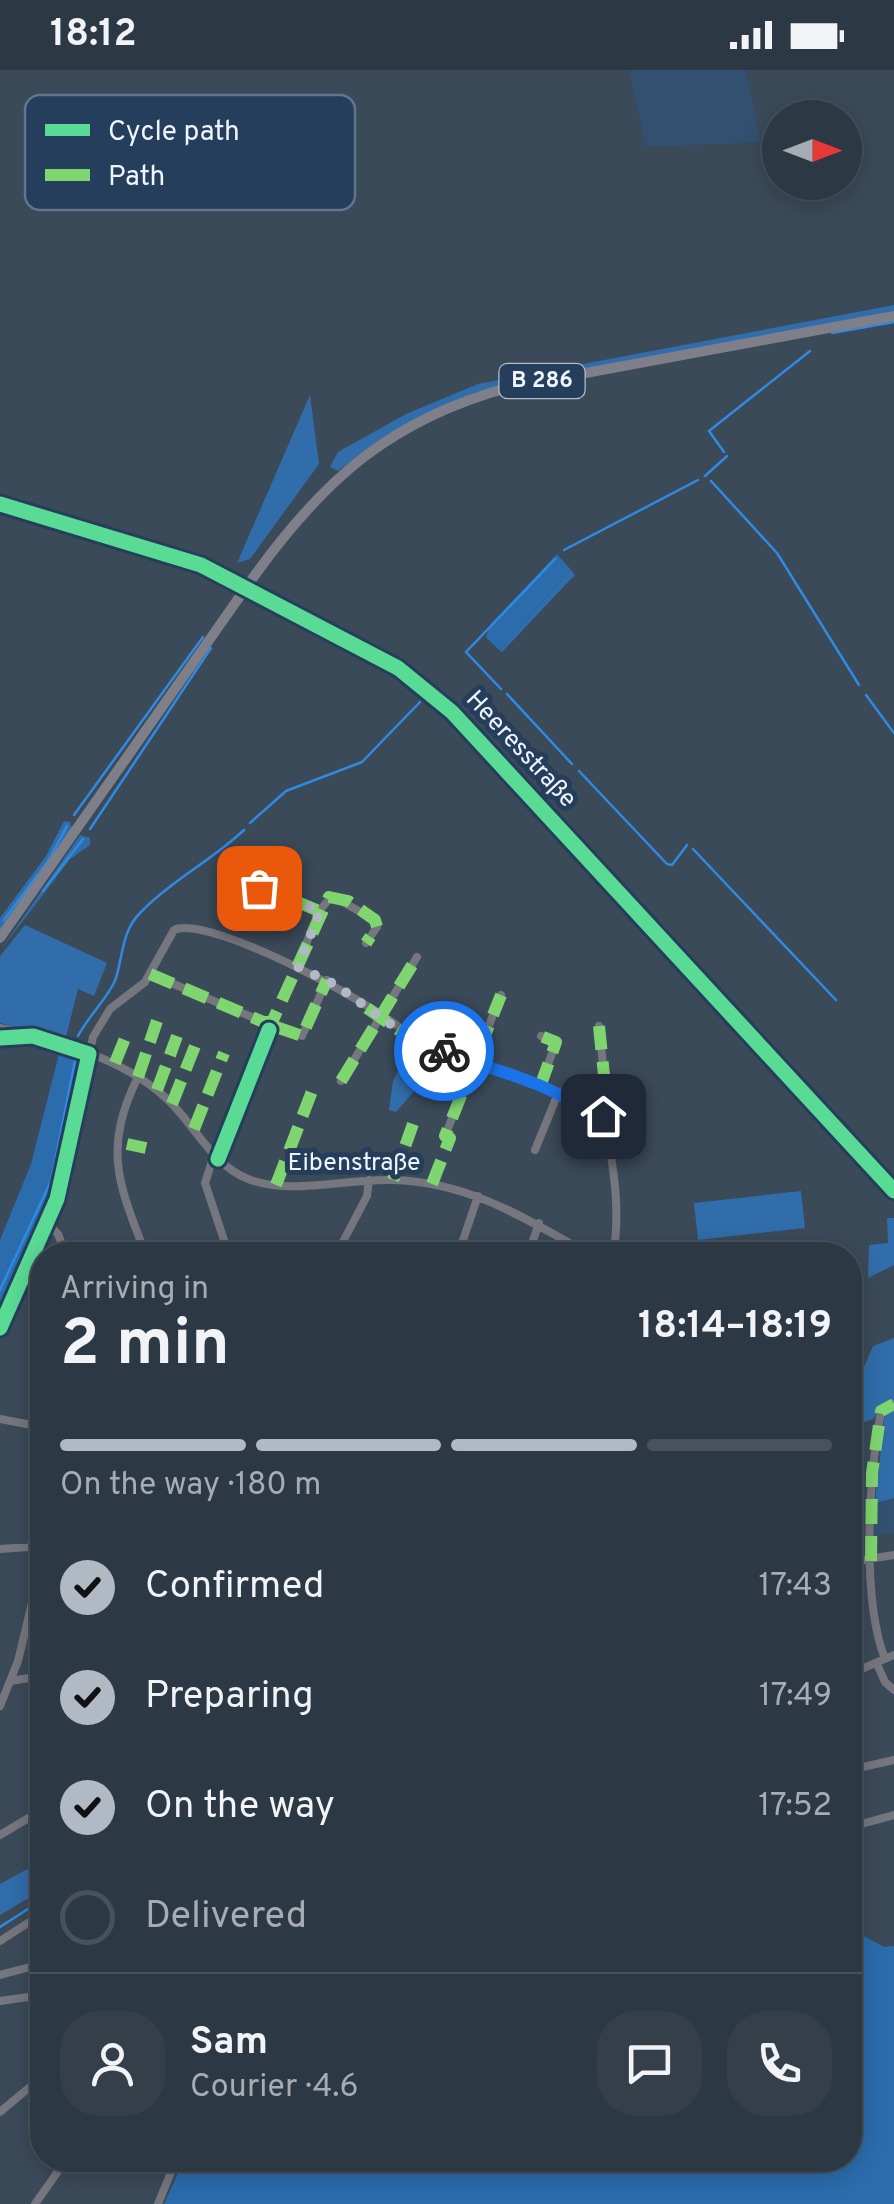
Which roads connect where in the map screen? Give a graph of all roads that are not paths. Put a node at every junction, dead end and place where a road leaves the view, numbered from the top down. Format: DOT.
graph roads {
  1 [pos="894,316"];
  2 [pos="0,504"];
  3 [pos="260,886"];
  4 [pos="320,911"];
  5 [pos="0,938"];
  6 [pos="366,943"];
  7 [pos="417,957"];
  8 [pos="298,967"];
  9 [pos="150,974"];
  10 [pos="327,980"];
  11 [pos="501,995"];
  12 [pos="381,1016"];
  13 [pos="599,1026"];
  14 [pos="0,1028"];
  15 [pos="541,1036"];
  16 [pos="89,1054"];
  17 [pos="475,1064"];
  18 [pos="138,1077"];
  19 [pos="341,1081"];
  20 [pos="540,1086"];
  21 [pos="557,1096"];
  22 [pos="598,1120"];
  23 [pos="445,1136"];
  24 [pos="535,1150"];
  25 [pos="214,1155"];
  26 [pos="368,1180"];
  27 [pos="894,1190"];
  28 [pos="478,1196"];
  29 [pos="46,1221"];
  30 [pos="539,1223"];
  31 [pos="37,1242"];
  32 [pos="61,1242"];
  33 [pos="141,1242"];
  34 [pos="225,1242"];
  35 [pos="343,1242"];
  36 [pos="462,1242"];
  37 [pos="532,1242"];
  38 [pos="569,1242"];
  39 [pos="613,1242"];
  40 [pos="30,1258"];
  41 [pos="0,1328"];
  42 [pos="894,1404"];
  43 [pos="0,1419"];
  44 [pos="30,1425"];
  45 [pos="30,1546"];
  46 [pos="0,1549"];
  47 [pos="894,1555"];
  48 [pos="870,1560"];
  49 [pos="862,1561"];
  50 [pos="30,1606"];
  51 [pos="885,1659"];
  52 [pos="862,1669"];
  53 [pos="30,1678"];
  54 [pos="10,1680"];
  55 [pos="894,1690"];
  56 [pos="0,1706"];
  57 [pos="894,1760"];
  58 [pos="862,1767"];
  59 [pos="894,1815"];
  60 [pos="30,1817"];
  61 [pos="862,1824"];
  62 [pos="0,1835"];
  63 [pos="30,1922"];
  64 [pos="0,1942"];
  65 [pos="30,1967"];
  66 [pos="0,1975"];
  67 [pos="30,1997"];
  68 [pos="0,2002"];
  69 [pos="30,2087"];
  70 [pos="0,2112"];
  71 [pos="58,2172"];
  72 [pos="171,2172"];
  73 [pos="35,2204"];
  74 [pos="158,2204"];
  1 -- 5 [label="main road, B 286, bridge"];
  2 -- 27 [label="street, Heeresstraße"];
  3 -- 4 [label="street"];
  4 -- 6 [label="street"];
  4 -- 8 [label="street"];
  7 -- 12 [label="street"];
  8 -- 9 [label="street"];
  8 -- 10 [label="street"];
  9 -- 10 [label="street"];
  9 -- 16 [label="street"];
  10 -- 12 [label="street"];
  11 -- 17 [label="street"];
  12 -- 17 [label="street"];
  12 -- 19 [label="street"];
  13 -- 22 [label="street"];
  14 -- 16 [label="street, Eibenstraße"];
  15 -- 20 [label="street"];
  16 -- 18 [label="street, Eibenstraße"];
  16 -- 29 [label="street"];
  17 -- 20 [label="street"];
  17 -- 23 [label="street"];
  18 -- 25 [label="street, Eibenstraße"];
  18 -- 33 [label="street"];
  20 -- 21 [label="street"];
  21 -- 22 [label="street"];
  21 -- 24 [label="street"];
  22 -- 39 [label="street"];
  25 -- 26 [label="street, Eibenstraße"];
  25 -- 34 [label="street"];
  26 -- 28 [label="street, Eibenstraße"];
  26 -- 35 [label="street"];
  28 -- 30 [label="street, Eibenstraße"];
  28 -- 36 [label="street"];
  29 -- 31 [label="street"];
  29 -- 32 [label="street"];
  30 -- 37 [label="street"];
  30 -- 38 [label="street, Eibenstraße"];
  40 -- 41 [label="street"];
  42 -- 48 [label="street"];
  43 -- 44 [label="street"];
  45 -- 46 [label="street"];
  47 -- 48 [label="street"];
  48 -- 49 [label="street"];
  48 -- 51 [label="street"];
  50 -- 54 [label="street"];
  51 -- 52 [label="street"];
  51 -- 55 [label="street"];
  53 -- 54 [label="street"];
  54 -- 56 [label="street"];
  57 -- 58 [label="street"];
  59 -- 61 [label="street"];
  60 -- 62 [label="street"];
  63 -- 64 [label="street"];
  65 -- 66 [label="street"];
  67 -- 68 [label="street"];
  69 -- 70 [label="street"];
  71 -- 73 [label="street"];
  72 -- 74 [label="street"];
}
